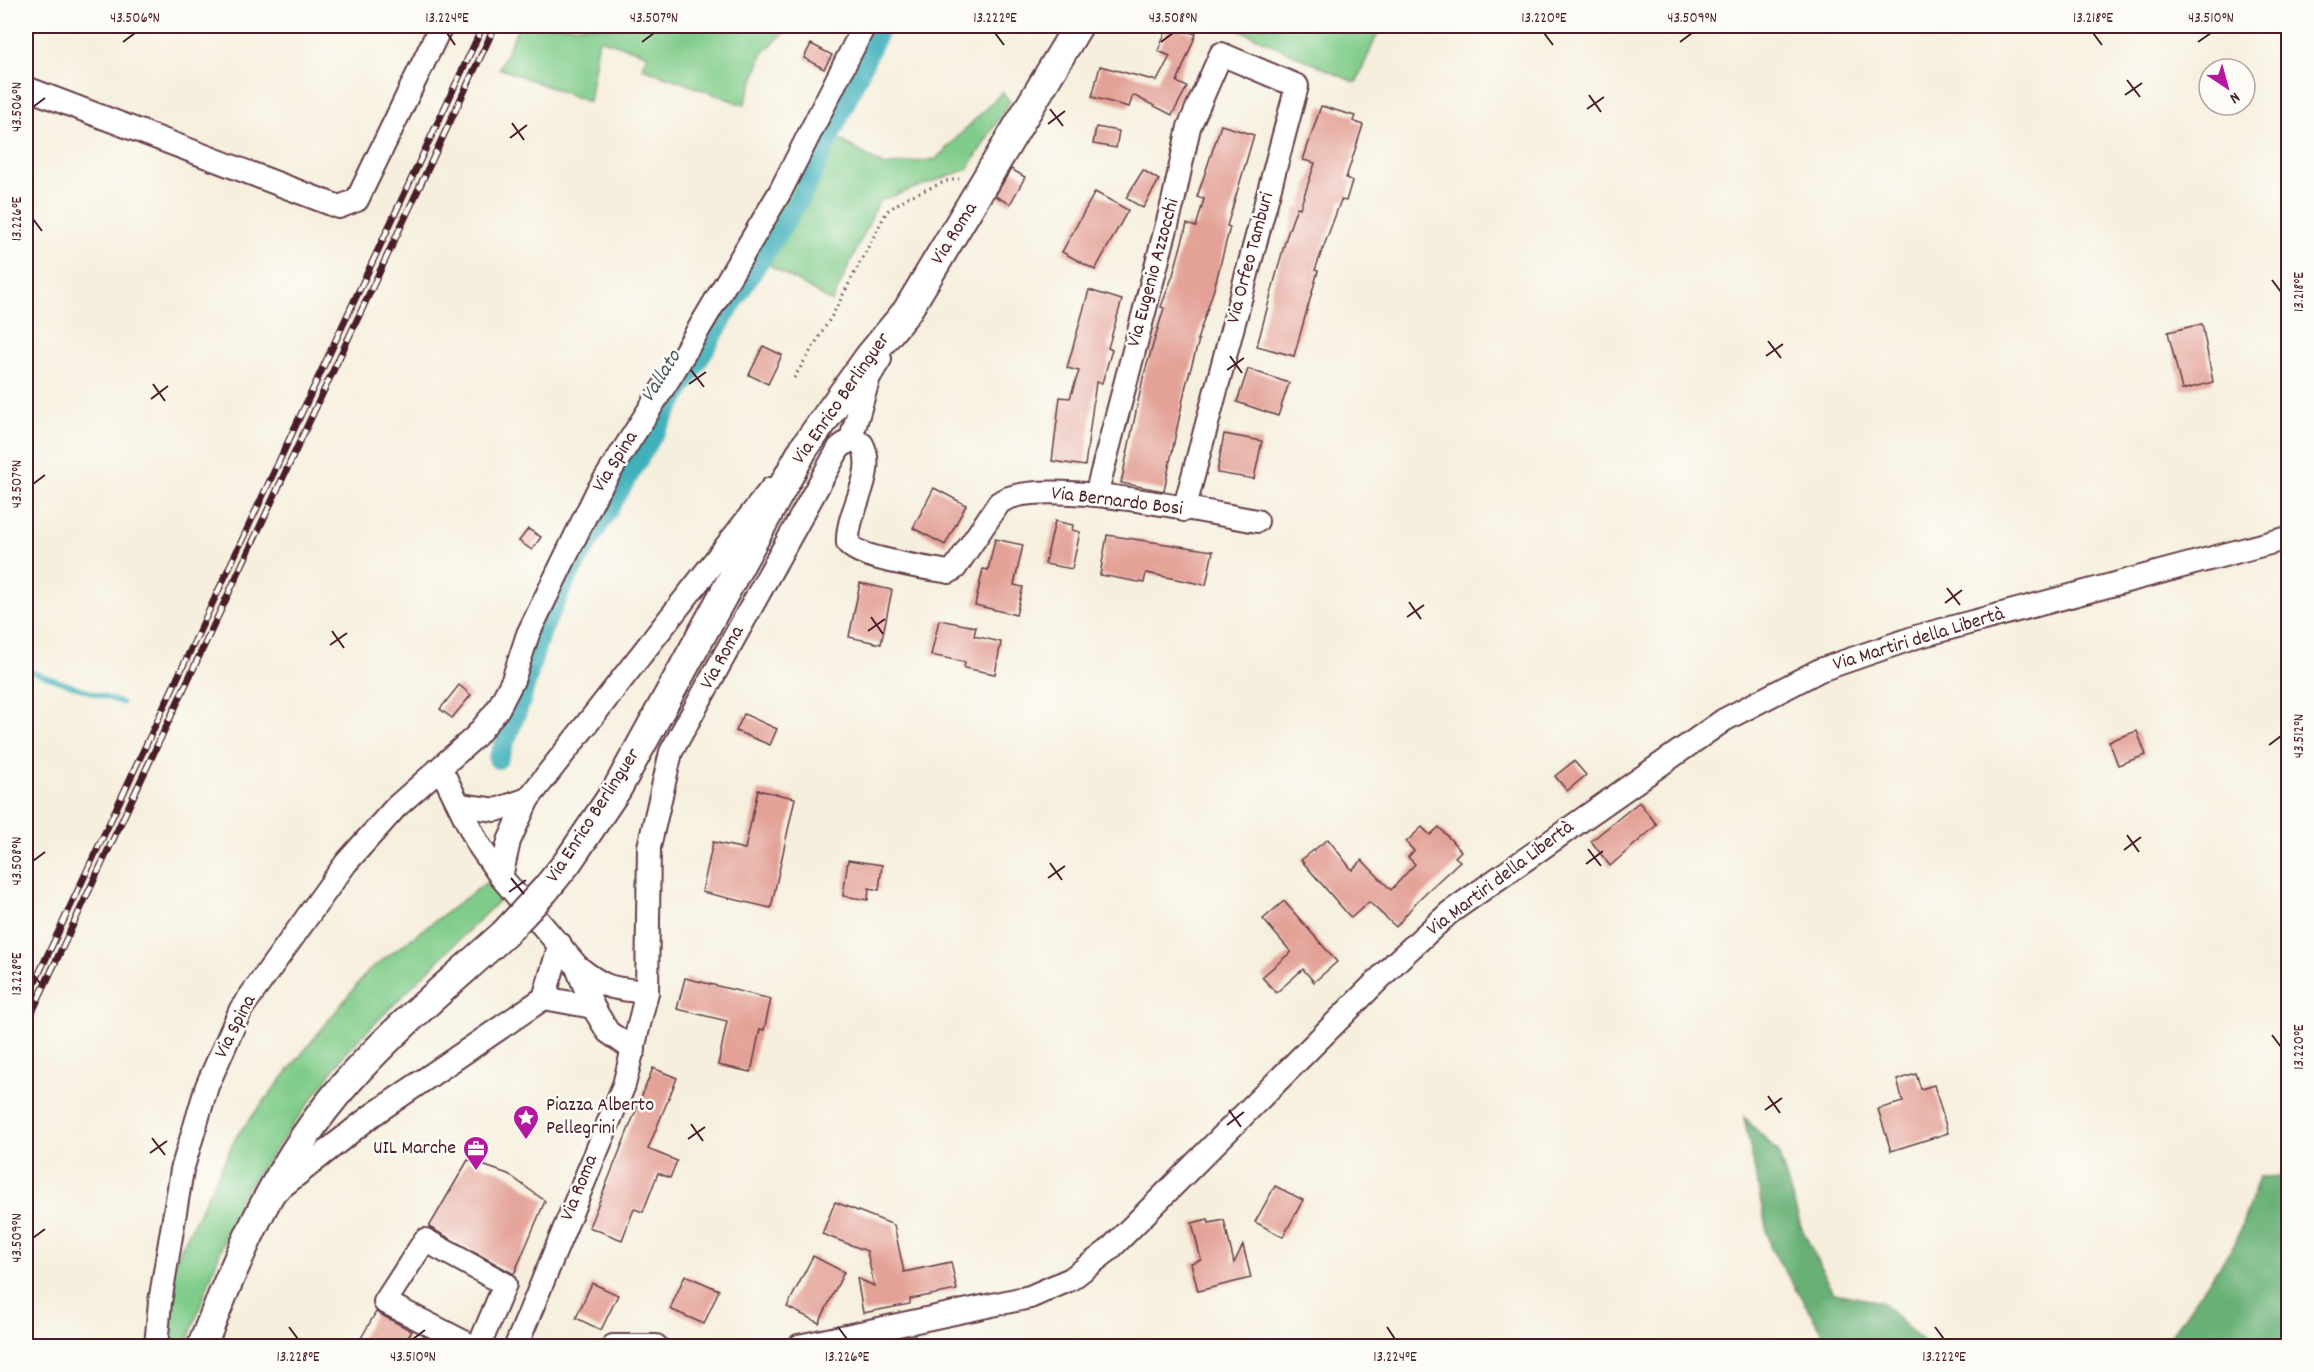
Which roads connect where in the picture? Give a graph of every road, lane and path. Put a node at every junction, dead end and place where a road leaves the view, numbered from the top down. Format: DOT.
graph roads {
  1 [pos="441,26"];
  2 [pos="864,26"];
  3 [pos="1078,26"];
  4 [pos="1221,54"];
  5 [pos="26,88"];
  6 [pos="987,182"];
  7 [pos="907,311"];
  8 [pos="794,378"];
  9 [pos="851,439"];
  10 [pos="804,448"];
  11 [pos="1096,495"];
  12 [pos="1184,510"];
  13 [pos="1257,521"];
  14 [pos="2289,538"];
  15 [pos="441,769"];
  16 [pos="528,799"];
  17 [pos="460,805"];
  18 [pos="501,877"];
  19 [pos="560,944"];
  20 [pos="576,965"];
  21 [pos="647,992"];
  22 [pos="544,998"];
  23 [pos="593,1007"];
  24 [pos="634,1050"];
  25 [pos="266,1199"];
  26 [pos="156,1347"];
  27 [pos="202,1347"];
  28 [pos="472,1347"];
  29 [pos="479,1347"];
  30 [pos="516,1347"];
  31 [pos="613,1347"];
  32 [pos="656,1347"];
  33 [pos="799,1347"];
  1 -- 5 [label="street"];
  2 -- 15 [label="street, Via Spina"];
  3 -- 6 [label="main road, Via Roma"];
  4 -- 11 [label="street, Via Eugenio Azzocchi"];
  4 -- 12 [label="street, Via Orfeo Tamburi"];
  6 -- 7 [label="main road, Via Roma"];
  6 -- 8 [label="path"];
  7 -- 9 [label="street, Via Roma"];
  7 -- 10 [label="main road, Via Enrico Berlinguer"];
  9 -- 11 [label="street, Via Bernardo Bosi"];
  9 -- 21 [label="street, Via Roma"];
  10 -- 16 [label="street"];
  10 -- 25 [label="main road, Via Enrico Berlinguer, bridge"];
  11 -- 12 [label="street, Via Bernardo Bosi"];
  12 -- 13 [label="street, Via Bernardo Bosi"];
  14 -- 33 [label="street, Via Martiri della Libertà"];
  15 -- 17 [label="street"];
  15 -- 26 [label="street, Via Spina"];
  16 -- 17 [label="street"];
  16 -- 18 [label="street"];
  17 -- 18 [label="street"];
  18 -- 19 [label="street"];
  19 -- 20 [label="street"];
  19 -- 22 [label="street"];
  20 -- 21 [label="street"];
  20 -- 23 [label="street"];
  21 -- 24 [label="street, Via Roma"];
  22 -- 23 [label="street"];
  22 -- 25 [label="street"];
  23 -- 24 [label="street"];
  24 -- 30 [label="street, Via Roma"];
  25 -- 27 [label="main road, Via Enrico Berlinguer"];
  28 -- 29 [label="street"];
  31 -- 32 [label="street"];
}
